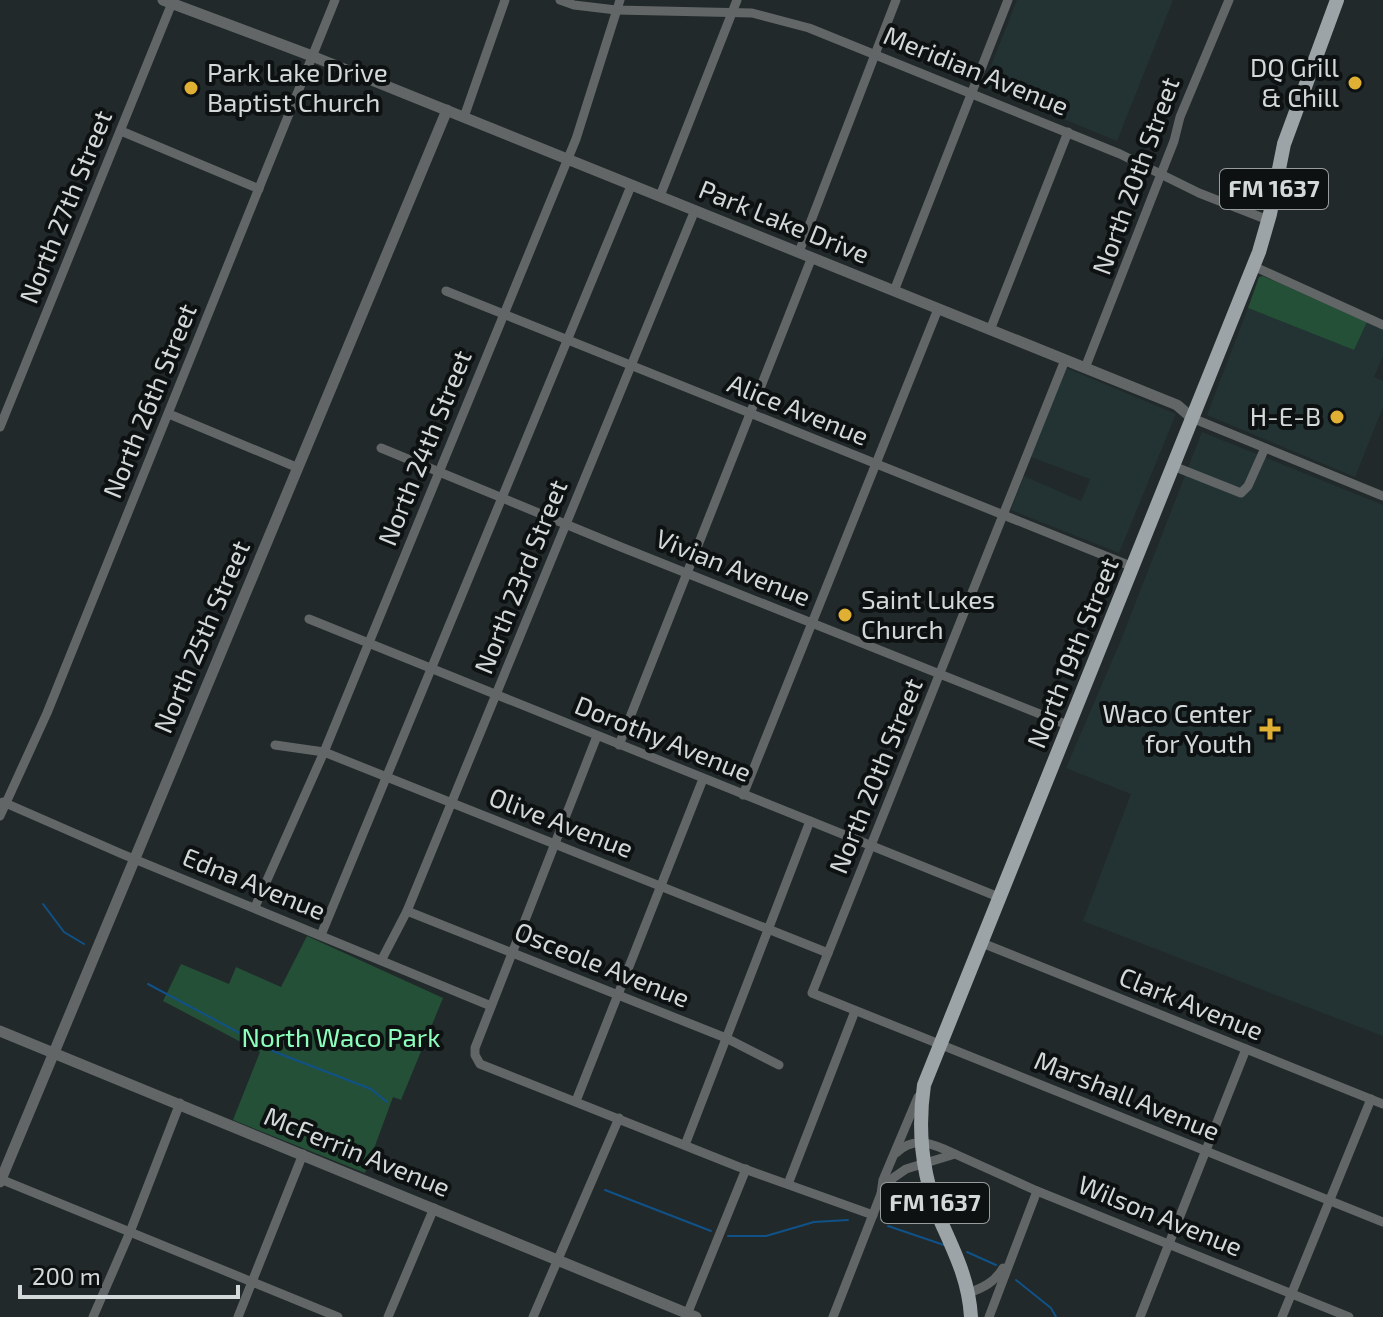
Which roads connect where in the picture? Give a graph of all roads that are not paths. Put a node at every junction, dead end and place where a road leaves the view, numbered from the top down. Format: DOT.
graph roads {
  1 [pos="335,0"];
  2 [pos="505,0"];
  3 [pos="560,0"];
  4 [pos="737,0"];
  5 [pos="896,0"];
  6 [pos="1008,0"];
  7 [pos="1229,0"];
  8 [pos="1337,0"];
  9 [pos="168,2"];
  10 [pos="618,5"];
  11 [pos="732,11"];
  12 [pos="875,53"];
  13 [pos="312,56"];
  14 [pos="971,93"];
  15 [pos="447,110"];
  16 [pos="464,117"];
  17 [pos="121,131"];
  18 [pos="1068,132"];
  19 [pos="567,161"];
  20 [pos="1162,173"];
  21 [pos="631,186"];
  22 [pos="259,189"];
  23 [pos="660,196"];
  24 [pos="695,210"];
  25 [pos="1268,220"];
  26 [pos="799,252"];
  27 [pos="812,257"];
  28 [pos="1253,266"];
  29 [pos="446,291"];
  30 [pos="894,291"];
  31 [pos="938,309"];
  32 [pos="504,315"];
  33 [pos="1383,325"];
  34 [pos="990,330"];
  35 [pos="565,339"];
  36 [pos="1065,360"];
  37 [pos="631,366"];
  38 [pos="1085,368"];
  39 [pos="169,414"];
  40 [pos="750,414"];
  41 [pos="1192,418"];
  42 [pos="0,427"];
  43 [pos="381,448"];
  44 [pos="1265,448"];
  45 [pos="876,465"];
  46 [pos="1173,466"];
  47 [pos="296,467"];
  48 [pos="440,471"];
  49 [pos="1383,496"];
  50 [pos="500,497"];
  51 [pos="1002,517"];
  52 [pos="566,524"];
  53 [pos="1133,567"];
  54 [pos="687,573"];
  55 [pos="309,619"];
  56 [pos="813,623"];
  57 [pos="369,643"];
  58 [pos="430,668"];
  59 [pos="940,675"];
  60 [pos="496,695"];
  61 [pos="1070,726"];
  62 [pos="597,736"];
  63 [pos="275,745"];
  64 [pos="619,745"];
  65 [pos="324,752"];
  66 [pos="385,777"];
  67 [pos="703,779"];
  68 [pos="743,795"];
  69 [pos="3,802"];
  70 [pos="451,803"];
  71 [pos="0,816"];
  72 [pos="810,821"];
  73 [pos="554,844"];
  74 [pos="872,846"];
  75 [pos="134,859"];
  76 [pos="662,886"];
  77 [pos="1001,898"];
  78 [pos="255,907"];
  79 [pos="407,911"];
  80 [pos="768,929"];
  81 [pos="321,935"];
  82 [pos="982,943"];
  83 [pos="512,953"];
  84 [pos="828,953"];
  85 [pos="382,959"];
  86 [pos="619,995"];
  87 [pos="491,1006"];
  88 [pos="855,1011"];
  89 [pos="0,1031"];
  90 [pos="726,1038"];
  91 [pos="941,1046"];
  92 [pos="1246,1049"];
  93 [pos="53,1053"];
  94 [pos="779,1065"];
  95 [pos="924,1085"];
  96 [pos="1371,1099"];
  97 [pos="576,1101"];
  98 [pos="180,1103"];
  99 [pos="1383,1104"];
  100 [pos="619,1118"];
  101 [pos="921,1142"];
  102 [pos="685,1145"];
  103 [pos="1206,1152"];
  104 [pos="303,1154"];
  105 [pos="955,1154"];
  106 [pos="893,1157"];
  107 [pos="924,1164"];
  108 [pos="746,1169"];
  109 [pos="0,1180"];
  110 [pos="788,1184"];
  111 [pos="1037,1191"];
  112 [pos="881,1194"];
  113 [pos="1330,1201"];
  114 [pos="434,1208"];
  115 [pos="873,1215"];
  116 [pos="1383,1222"];
  117 [pos="130,1232"];
  118 [pos="1169,1243"];
  119 [pos="1011,1255"];
  120 [pos="557,1258"];
  121 [pos="252,1281"];
  122 [pos="968,1293"];
  123 [pos="1292,1294"];
  124 [pos="690,1316"];
  125 [pos="93,1317"];
  126 [pos="238,1317"];
  127 [pos="338,1317"];
  128 [pos="388,1317"];
  129 [pos="533,1317"];
  130 [pos="833,1317"];
  131 [pos="971,1317"];
  132 [pos="989,1317"];
  133 [pos="1140,1317"];
  134 [pos="1282,1317"];
  135 [pos="1349,1317"];
  1 -- 13 [label="street, North 26th Street"];
  2 -- 16 [label="street"];
  3 -- 10 [label="street, Meridian Avenue"];
  4 -- 11 [label="street"];
  5 -- 12 [label="street"];
  6 -- 14 [label="street"];
  7 -- 20 [label="street, North 20th Street"];
  8 -- 25 [label="main road, North 19th Street / FM 1637"];
  9 -- 13 [label="street, Park Lake Drive"];
  9 -- 17 [label="street, North 27th Street"];
  10 -- 11 [label="street, Meridian Avenue"];
  10 -- 19 [label="street, North 24th Street"];
  11 -- 12 [label="street, Meridian Avenue"];
  11 -- 23 [label="street"];
  12 -- 14 [label="street, Meridian Avenue"];
  12 -- 26 [label="street"];
  13 -- 15 [label="street, Park Lake Drive"];
  13 -- 22 [label="street, North 26th Street"];
  14 -- 18 [label="street, Meridian Avenue"];
  14 -- 30 [label="street"];
  15 -- 16 [label="street, Park Lake Drive"];
  15 -- 47 [label="street, North 25th Street"];
  16 -- 19 [label="street, Park Lake Drive"];
  17 -- 22 [label="street"];
  17 -- 42 [label="street, North 27th Street"];
  18 -- 20 [label="street, Meridian Avenue"];
  18 -- 34 [label="street"];
  19 -- 21 [label="street, Park Lake Drive"];
  19 -- 32 [label="street, North 24th Street"];
  20 -- 25 [label="street, Meridian Avenue"];
  20 -- 38 [label="street, North 20th Street"];
  21 -- 23 [label="street, Park Lake Drive"];
  21 -- 35 [label="street"];
  22 -- 39 [label="street, North 26th Street"];
  23 -- 24 [label="street, Park Lake Drive"];
  24 -- 26 [label="street, Park Lake Drive"];
  24 -- 37 [label="street, North 23rd Street"];
  25 -- 28 [label="main road, North 19th Street / FM 1637"];
  26 -- 27 [label="street, Park Lake Drive"];
  27 -- 30 [label="street, Park Lake Drive"];
  27 -- 40 [label="street"];
  28 -- 33 [label="street"];
  28 -- 41 [label="main road, North 19th Street / FM 1637"];
  29 -- 32 [label="street, Alice Avenue"];
  30 -- 31 [label="street, Park Lake Drive"];
  31 -- 34 [label="street, Park Lake Drive"];
  31 -- 45 [label="street"];
  32 -- 35 [label="street, Alice Avenue"];
  32 -- 48 [label="street, North 24th Street"];
  34 -- 36 [label="street, Park Lake Drive"];
  35 -- 37 [label="street, Alice Avenue"];
  35 -- 50 [label="street"];
  36 -- 38 [label="street, Park Lake Drive"];
  36 -- 51 [label="street, North 20th Street"];
  37 -- 40 [label="street, Alice Avenue"];
  37 -- 52 [label="street, North 23rd Street"];
  38 -- 41 [label="street, Park Lake Drive"];
  39 -- 47 [label="street"];
  39 -- 69 [label="street, North 26th Street"];
  40 -- 45 [label="street, Alice Avenue"];
  40 -- 54 [label="street"];
  41 -- 44 [label="street, Park Lake Drive"];
  41 -- 46 [label="main road, North 19th Street / FM 1637"];
  43 -- 48 [label="street, Vivian Avenue"];
  44 -- 46 [label="street"];
  44 -- 49 [label="street, Park Lake Drive"];
  45 -- 51 [label="street, Alice Avenue"];
  45 -- 56 [label="street"];
  46 -- 53 [label="main road, North 19th Street / FM 1637"];
  47 -- 75 [label="street, North 25th Street"];
  48 -- 50 [label="street, Vivian Avenue"];
  48 -- 57 [label="street, North 24th Street"];
  50 -- 52 [label="street, Vivian Avenue"];
  50 -- 58 [label="street"];
  51 -- 53 [label="street, Alice Avenue"];
  51 -- 59 [label="street, North 20th Street"];
  52 -- 54 [label="street, Vivian Avenue"];
  52 -- 60 [label="street, North 23rd Street"];
  53 -- 61 [label="main road, North 19th Street / FM 1637"];
  54 -- 56 [label="street, Vivian Avenue"];
  54 -- 64 [label="street"];
  55 -- 57 [label="street, Dorothy Avenue"];
  56 -- 59 [label="street, Vivian Avenue"];
  56 -- 68 [label="street"];
  57 -- 58 [label="street, Dorothy Avenue"];
  57 -- 65 [label="street, North 24th Street"];
  58 -- 60 [label="street, Dorothy Avenue"];
  58 -- 66 [label="street"];
  59 -- 61 [label="street, Vivian Avenue"];
  59 -- 74 [label="street, North 20th Street"];
  60 -- 62 [label="street, Dorothy Avenue"];
  60 -- 70 [label="street, North 23rd Street"];
  61 -- 77 [label="main road, North 19th Street / FM 1637"];
  62 -- 64 [label="street, Dorothy Avenue"];
  62 -- 73 [label="street"];
  63 -- 65 [label="street, Olive Avenue"];
  64 -- 67 [label="street, Dorothy Avenue"];
  65 -- 66 [label="street, Olive Avenue"];
  65 -- 78 [label="street, North 24th Street"];
  66 -- 70 [label="street, Olive Avenue"];
  66 -- 81 [label="street"];
  67 -- 68 [label="street, Dorothy Avenue"];
  67 -- 76 [label="street"];
  68 -- 72 [label="street, Dorothy Avenue"];
  69 -- 71 [label="street, North 26th Street"];
  69 -- 75 [label="street, Edna Avenue"];
  70 -- 73 [label="street, Olive Avenue"];
  70 -- 79 [label="street, North 23rd Street"];
  72 -- 74 [label="street, Dorothy Avenue"];
  72 -- 80 [label="street"];
  73 -- 76 [label="street, Olive Avenue"];
  73 -- 83 [label="street"];
  74 -- 77 [label="street, Dorothy Avenue"];
  74 -- 84 [label="street, North 20th Street"];
  75 -- 78 [label="street, Edna Avenue"];
  75 -- 93 [label="street, North 25th Street"];
  76 -- 80 [label="street, Olive Avenue"];
  76 -- 86 [label="street"];
  77 -- 82 [label="main road, North 19th Street / FM 1637"];
  78 -- 81 [label="street, Edna Avenue"];
  79 -- 83 [label="street, Osceole Avenue"];
  79 -- 85 [label="street, North 23rd Street"];
  80 -- 84 [label="street, Olive Avenue"];
  80 -- 90 [label="street"];
  81 -- 85 [label="street, Edna Avenue"];
  82 -- 91 [label="main road, North 19th Street / FM 1637"];
  82 -- 92 [label="street, Clark Avenue"];
  83 -- 86 [label="street, Osceole Avenue"];
  83 -- 87 [label="street"];
  84 -- 88 [label="street, North 20th Street"];
  85 -- 87 [label="street, Edna Avenue"];
  86 -- 90 [label="street, Osceole Avenue"];
  86 -- 97 [label="street"];
  87 -- 97 [label="street"];
  88 -- 91 [label="street, Marshall Avenue"];
  88 -- 110 [label="street"];
  89 -- 93 [label="street, McFerrin Avenue"];
  90 -- 94 [label="street, Osceole Avenue"];
  90 -- 102 [label="street"];
  91 -- 95 [label="main road, North 19th Street / FM 1637"];
  91 -- 103 [label="street, Marshall Avenue"];
  92 -- 96 [label="street, Clark Avenue"];
  92 -- 103 [label="street"];
  93 -- 98 [label="street, McFerrin Avenue"];
  93 -- 109 [label="street, North 25th Street"];
  95 -- 101 [label="main road, FM 1637"];
  95 -- 106 [label="street, North 19th Street"];
  96 -- 99 [label="street, Clark Avenue"];
  96 -- 113 [label="street"];
  97 -- 100 [label="street"];
  98 -- 104 [label="street, McFerrin Avenue"];
  98 -- 117 [label="street"];
  100 -- 102 [label="street"];
  100 -- 120 [label="street"];
  101 -- 105 [label="street, Wilson Avenue"];
  101 -- 106 [label="street"];
  101 -- 107 [label="main road, FM 1637"];
  102 -- 108 [label="street"];
  103 -- 113 [label="street, Marshall Avenue"];
  103 -- 118 [label="street"];
  104 -- 114 [label="street, McFerrin Avenue"];
  104 -- 121 [label="street"];
  105 -- 107 [label="street"];
  105 -- 111 [label="street, Wilson Avenue"];
  106 -- 112 [label="street, North 19th Street"];
  107 -- 112 [label="street"];
  107 -- 122 [label="main road, FM 1637"];
  108 -- 110 [label="street"];
  108 -- 124 [label="street"];
  109 -- 117 [label="street"];
  110 -- 115 [label="street"];
  111 -- 118 [label="street, Wilson Avenue"];
  111 -- 119 [label="street"];
  112 -- 115 [label="street, North 19th Street"];
  113 -- 116 [label="street, Marshall Avenue"];
  113 -- 123 [label="street"];
  114 -- 120 [label="street, McFerrin Avenue"];
  114 -- 128 [label="street"];
  115 -- 130 [label="street, North 19th Street"];
  117 -- 121 [label="street"];
  117 -- 125 [label="street"];
  118 -- 123 [label="street, Wilson Avenue"];
  118 -- 133 [label="street"];
  119 -- 122 [label="street"];
  119 -- 132 [label="street"];
  120 -- 124 [label="street, McFerrin Avenue"];
  120 -- 129 [label="street"];
  121 -- 126 [label="street"];
  121 -- 127 [label="street"];
  122 -- 131 [label="main road, FM 1637"];
  123 -- 134 [label="street"];
  123 -- 135 [label="street, Wilson Avenue"];
}
